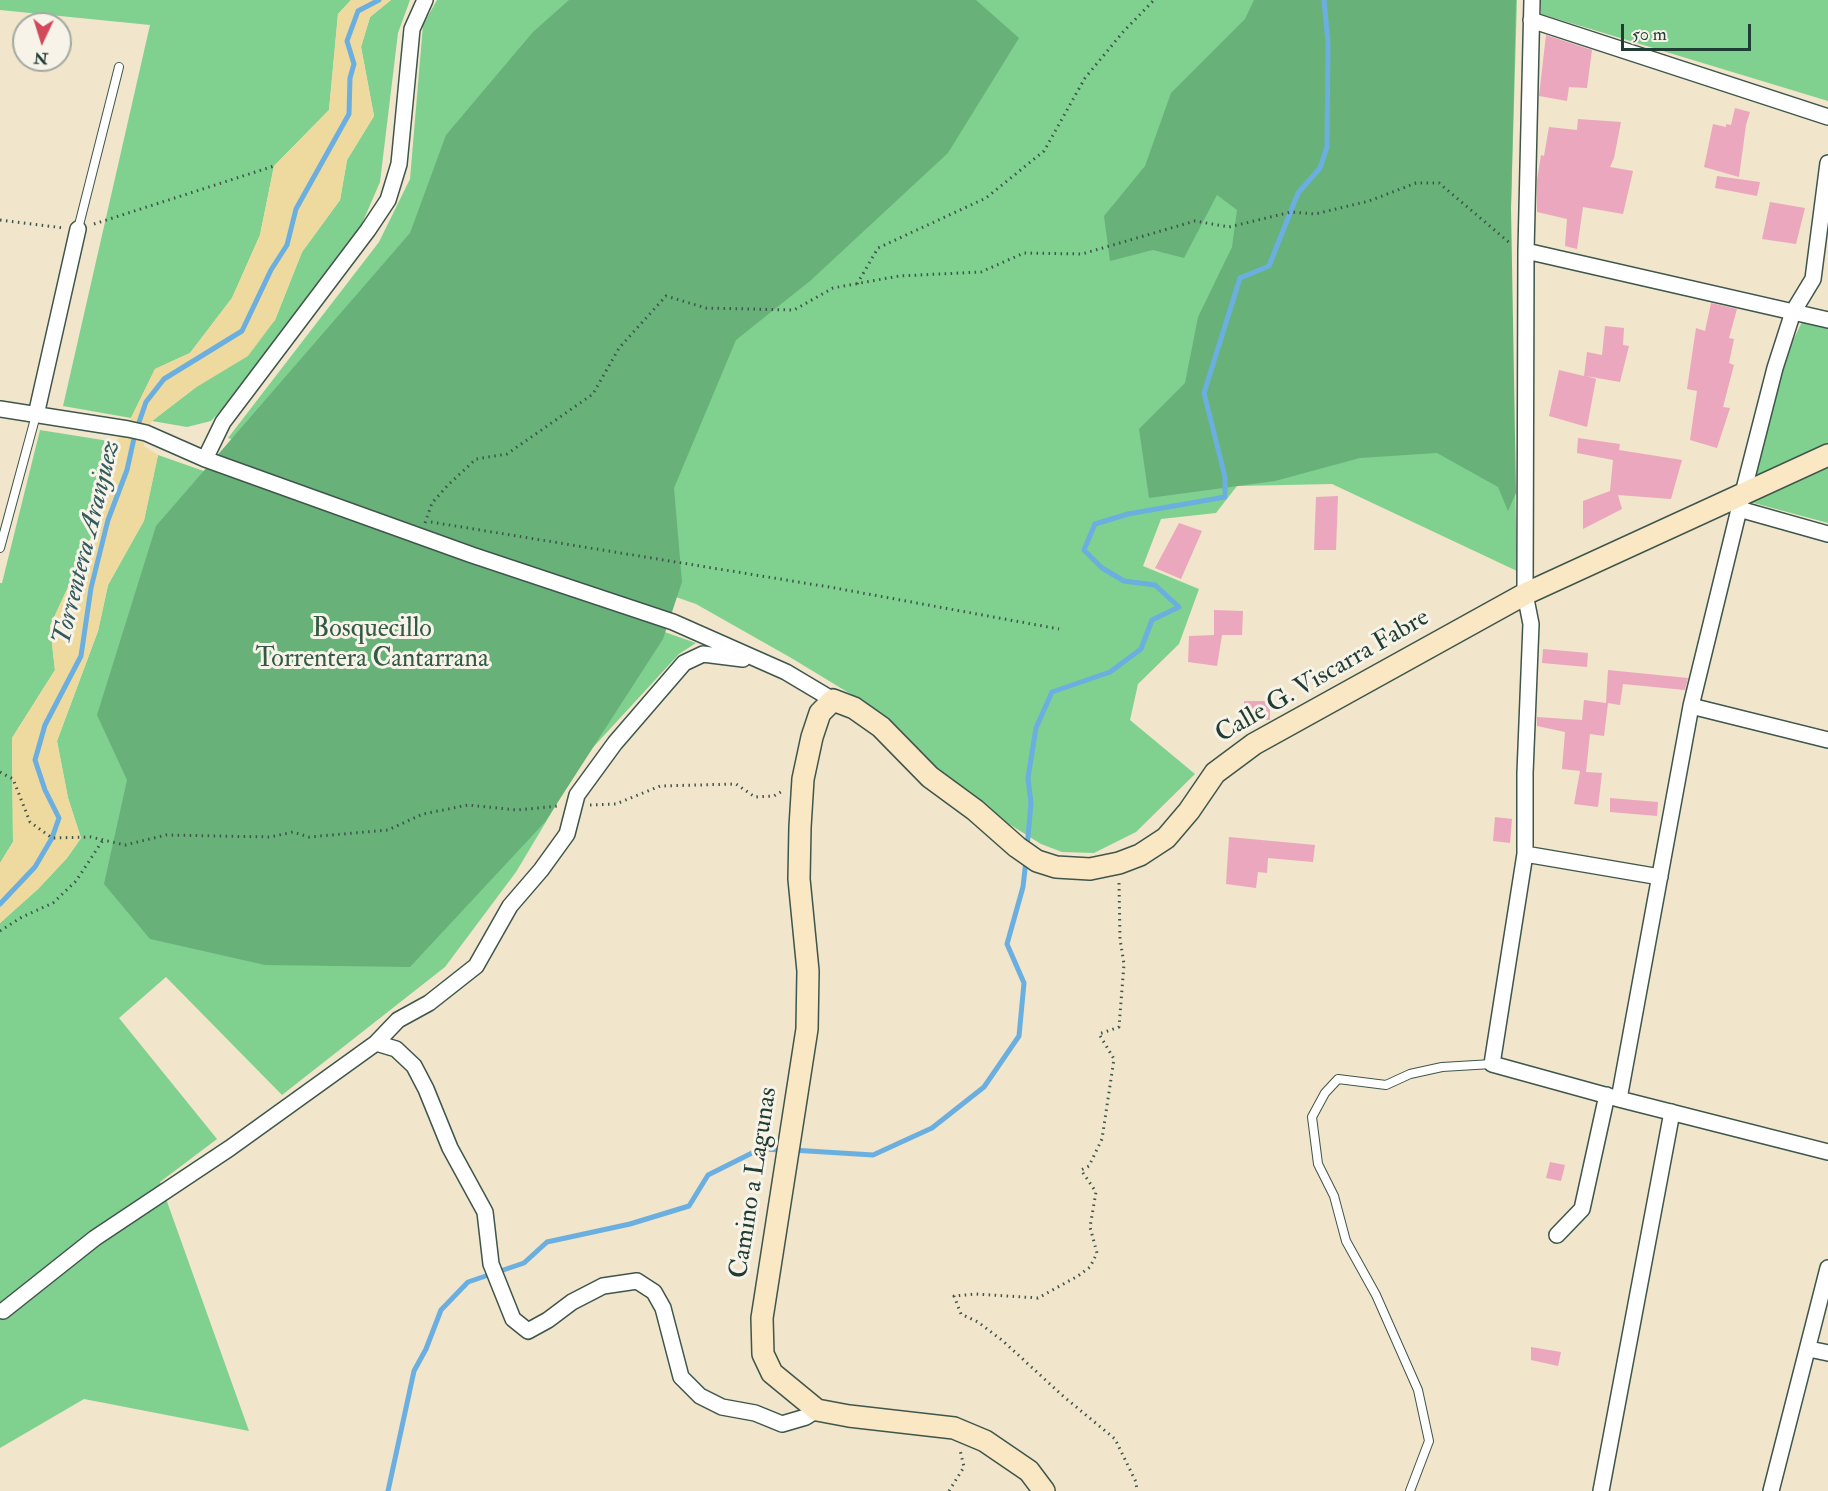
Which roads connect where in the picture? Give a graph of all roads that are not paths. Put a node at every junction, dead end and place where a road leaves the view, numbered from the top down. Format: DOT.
graph roads {
  1 [pos="425,0"];
  2 [pos="1532,0"];
  3 [pos="1531,20"];
  4 [pos="119,67"];
  5 [pos="1828,117"];
  6 [pos="1828,163"];
  7 [pos="78,229"];
  8 [pos="1526,251"];
  9 [pos="1793,312"];
  10 [pos="1828,320"];
  11 [pos="0,409"];
  12 [pos="36,415"];
  13 [pos="1828,454"];
  14 [pos="205,459"];
  15 [pos="1741,501"];
  16 [pos="1828,534"];
  17 [pos="0,548"];
  18 [pos="1525,594"];
  19 [pos="786,672"];
  20 [pos="834,700"];
  21 [pos="1691,706"];
  22 [pos="1828,740"];
  23 [pos="1525,854"];
  24 [pos="1660,877"];
  25 [pos="376,1044"];
  26 [pos="1492,1064"];
  27 [pos="1613,1097"];
  28 [pos="1672,1112"];
  29 [pos="1828,1152"];
  30 [pos="1557,1235"];
  31 [pos="1828,1268"];
  32 [pos="3,1311"];
  33 [pos="1809,1349"];
  34 [pos="1828,1353"];
  35 [pos="817,1410"];
  36 [pos="1044,1491"];
  37 [pos="1410,1491"];
  38 [pos="1601,1491"];
  39 [pos="1771,1491"];
  1 -- 14 [label="street"];
  2 -- 3 [label="street"];
  3 -- 5 [label="street"];
  3 -- 8 [label="street"];
  4 -- 7 [label="lane"];
  6 -- 9 [label="street"];
  7 -- 12 [label="street"];
  8 -- 9 [label="street"];
  8 -- 18 [label="street"];
  9 -- 10 [label="street"];
  9 -- 15 [label="street"];
  11 -- 12 [label="street"];
  12 -- 14 [label="street"];
  12 -- 17 [label="lane"];
  13 -- 15 [label="street, Calle G. Viscarra Fabre"];
  14 -- 19 [label="street"];
  15 -- 16 [label="street"];
  15 -- 18 [label="street, Calle G. Viscarra Fabre"];
  15 -- 21 [label="street"];
  18 -- 20 [label="street, Calle G. Viscarra Fabre"];
  18 -- 23 [label="street"];
  19 -- 20 [label="street"];
  19 -- 25 [label="street"];
  20 -- 35 [label="street, Camino a Lagunas"];
  21 -- 22 [label="street"];
  21 -- 24 [label="street"];
  23 -- 24 [label="street"];
  23 -- 26 [label="street"];
  24 -- 27 [label="street"];
  25 -- 32 [label="street"];
  25 -- 35 [label="street"];
  26 -- 27 [label="street"];
  26 -- 37 [label="lane"];
  27 -- 28 [label="street"];
  27 -- 30 [label="street"];
  28 -- 29 [label="street"];
  28 -- 38 [label="street"];
  31 -- 33 [label="street"];
  33 -- 34 [label="street"];
  33 -- 39 [label="street"];
  35 -- 36 [label="street, Camino a Lagunas"];
}
